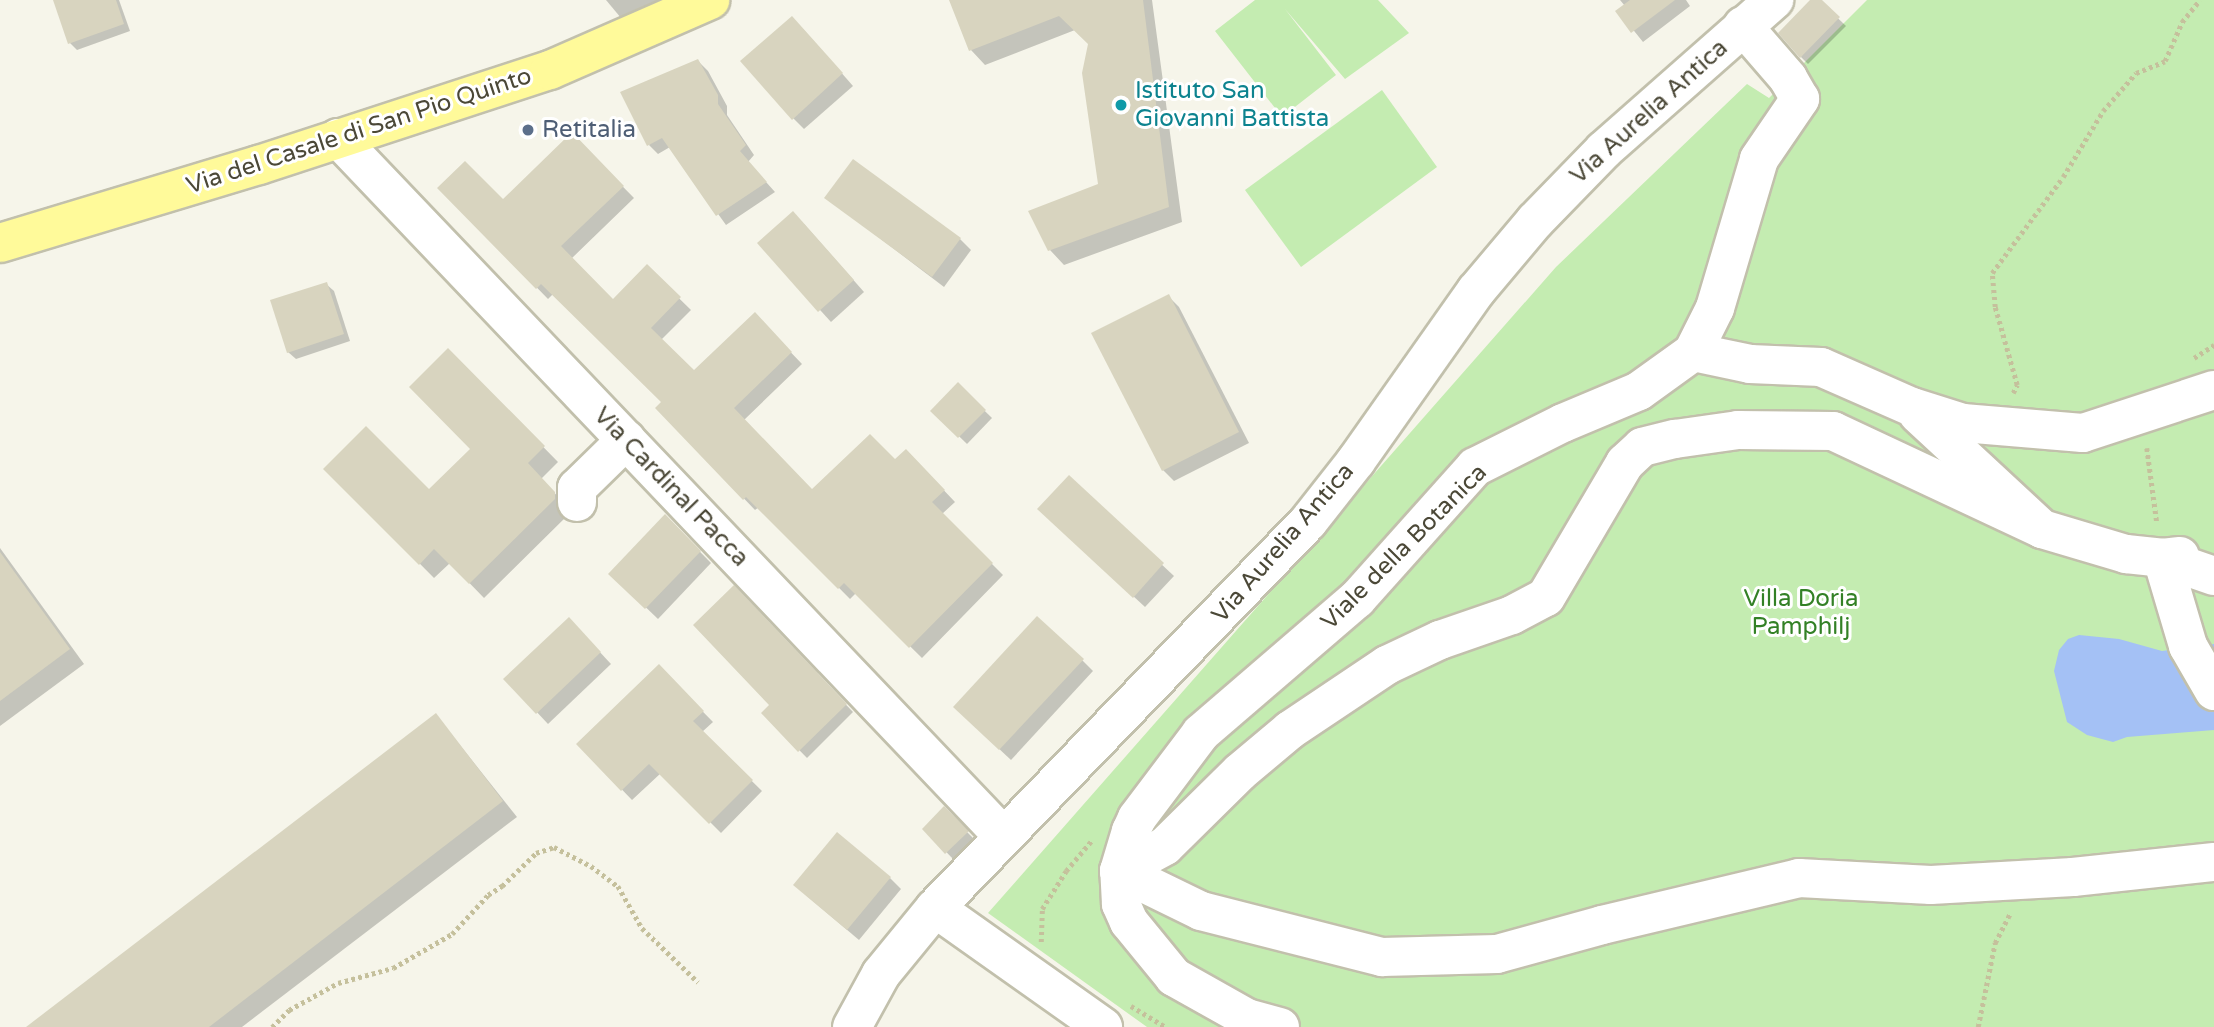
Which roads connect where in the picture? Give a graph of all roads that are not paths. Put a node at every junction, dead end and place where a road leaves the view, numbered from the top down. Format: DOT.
graph roads {
  1 [pos="710,0"];
  2 [pos="1774,0"];
  3 [pos="1743,26"];
  4 [pos="338,138"];
  5 [pos="0,243"];
  6 [pos="1693,352"];
  7 [pos="2214,390"];
  8 [pos="1912,407"];
  9 [pos="626,440"];
  10 [pos="577,502"];
  11 [pos="2042,530"];
  12 [pos="2214,552"];
  13 [pos="2162,558"];
  14 [pos="2214,576"];
  15 [pos="2214,691"];
  16 [pos="1004,837"];
  17 [pos="2214,862"];
  18 [pos="1119,871"];
  19 [pos="935,908"];
  20 [pos="852,1027"];
  21 [pos="1103,1027"];
  22 [pos="1280,1027"];
  1 -- 4 [label="main road, Via del Casale di San Pio Quinto"];
  2 -- 3 [label="street, Via Aurelia Antica"];
  3 -- 6 [label="street"];
  3 -- 16 [label="street, Via Aurelia Antica"];
  4 -- 5 [label="main road, Via del Casale di San Pio Quinto"];
  4 -- 9 [label="street, Via Cardinal Pacca"];
  6 -- 8 [label="street"];
  6 -- 18 [label="street, Viale della Botanica"];
  7 -- 8 [label="street"];
  8 -- 11 [label="street"];
  9 -- 10 [label="street"];
  9 -- 16 [label="street, Via Cardinal Pacca"];
  11 -- 13 [label="street"];
  11 -- 18 [label="street"];
  12 -- 13 [label="street"];
  13 -- 14 [label="street"];
  13 -- 15 [label="street"];
  16 -- 19 [label="street, Via Aurelia Antica"];
  17 -- 18 [label="street"];
  18 -- 22 [label="street"];
  19 -- 20 [label="street, Via Aurelia Antica"];
  19 -- 21 [label="street"];
}
